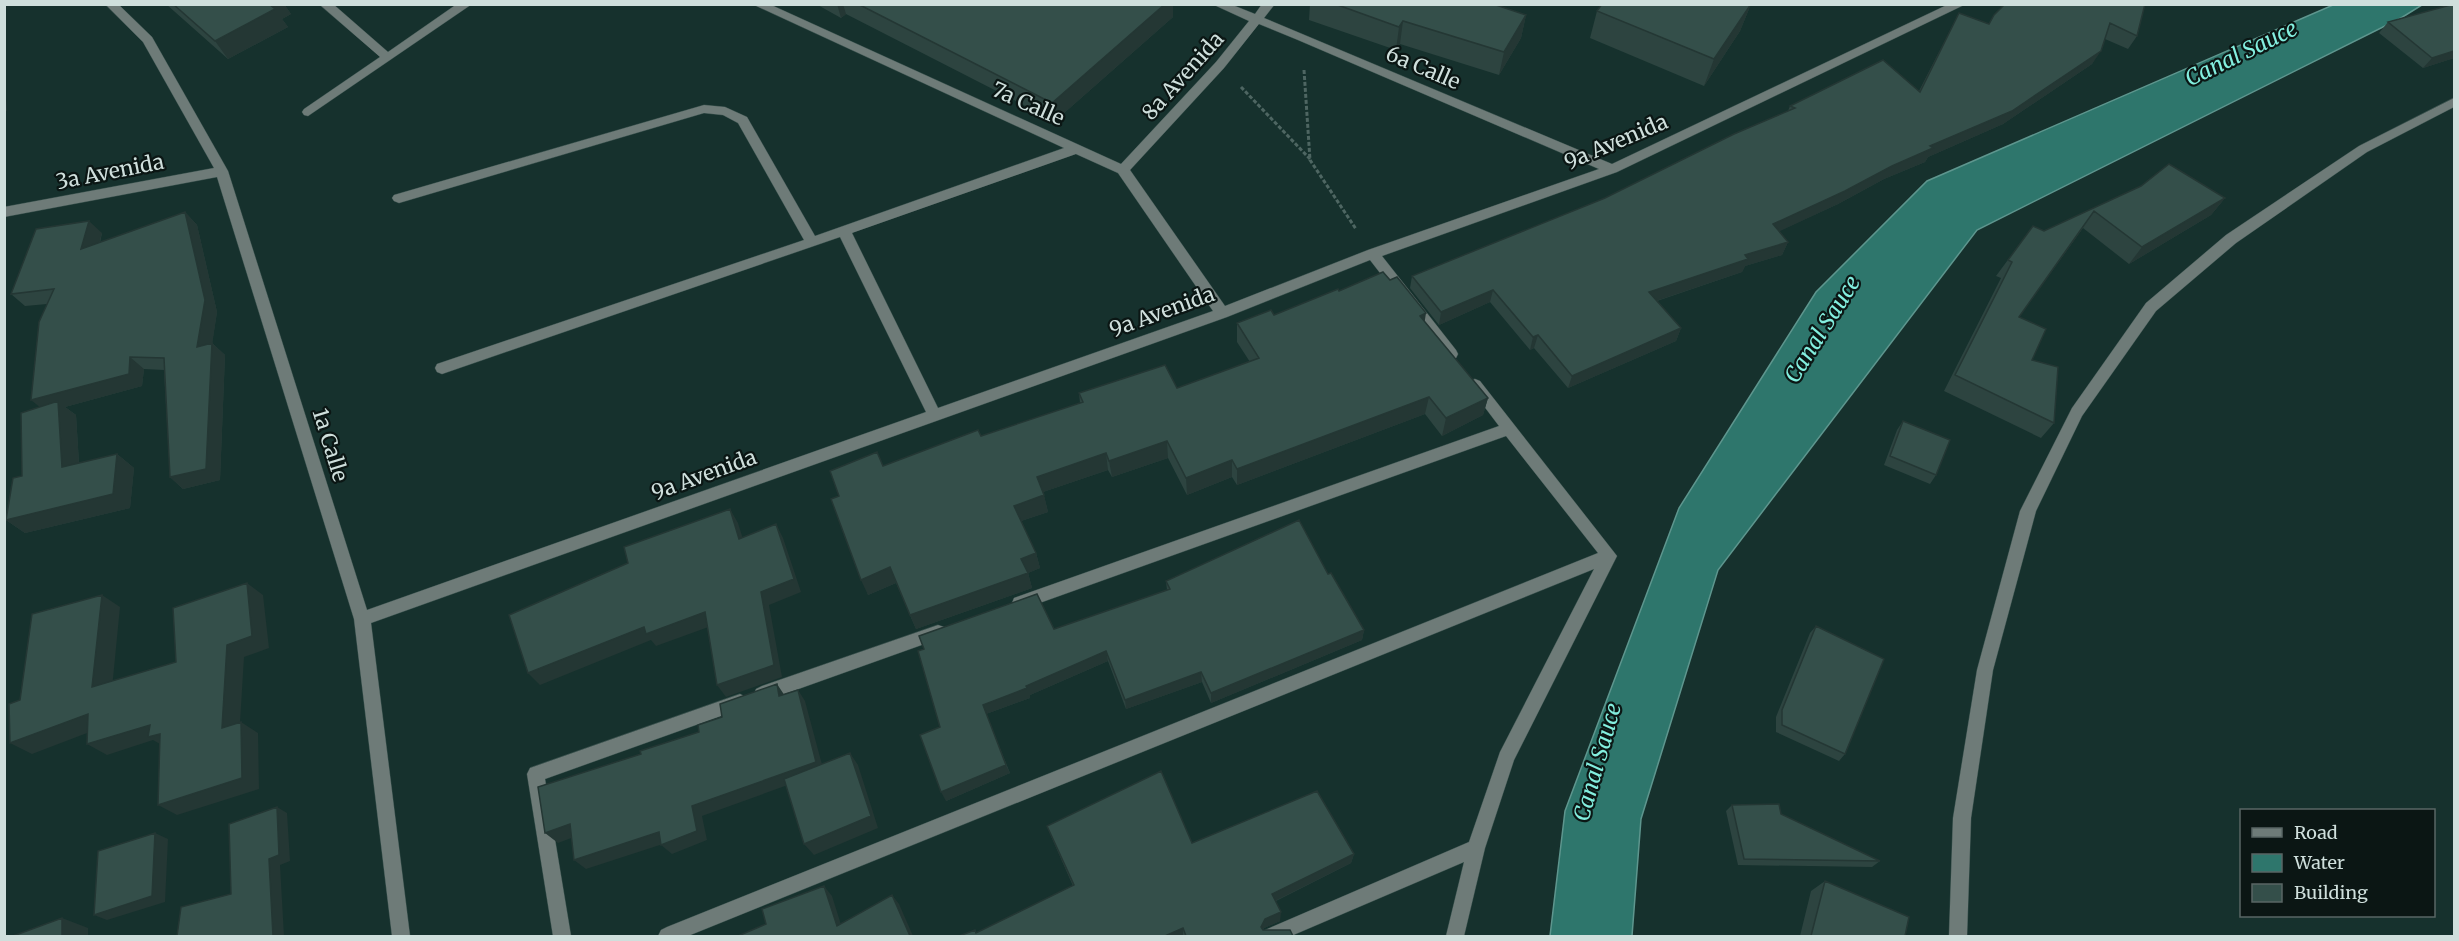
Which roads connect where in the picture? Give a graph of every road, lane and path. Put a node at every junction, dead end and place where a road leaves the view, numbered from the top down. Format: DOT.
graph roads {
  1 [pos="111,4"];
  2 [pos="325,4"];
  3 [pos="466,4"];
  4 [pos="758,4"];
  5 [pos="1218,4"];
  6 [pos="1269,4"];
  7 [pos="1960,4"];
  8 [pos="1257,20"];
  9 [pos="1302,37"];
  10 [pos="388,58"];
  11 [pos="1220,65"];
  12 [pos="2454,102"];
  13 [pos="308,112"];
  14 [pos="1076,149"];
  15 [pos="1310,160"];
  16 [pos="1612,170"];
  17 [pos="222,171"];
  18 [pos="1124,171"];
  19 [pos="399,198"];
  20 [pos="4,212"];
  21 [pos="844,231"];
  22 [pos="812,242"];
  23 [pos="1374,254"];
  24 [pos="1222,313"];
  25 [pos="442,368"];
  26 [pos="935,416"];
  27 [pos="1509,429"];
  28 [pos="1609,556"];
  29 [pos="1000,609"];
  30 [pos="362,619"];
  31 [pos="955,626"];
  32 [pos="1476,848"];
  33 [pos="401,936"];
  34 [pos="562,936"];
  35 [pos="667,936"];
  36 [pos="1271,936"];
  37 [pos="1455,936"];
  38 [pos="1958,936"];
  1 -- 17 [label="street, 1a Calle"];
  2 -- 10 [label="street"];
  3 -- 10 [label="street"];
  4 -- 14 [label="street, 7a Calle"];
  5 -- 8 [label="street, 6a Calle"];
  6 -- 8 [label="street, 8a Avenida"];
  7 -- 16 [label="street, 9a Avenida"];
  8 -- 9 [label="street, 6a Calle"];
  8 -- 11 [label="street, 8a Avenida"];
  9 -- 15 [label="path"];
  9 -- 16 [label="street, 6a Calle"];
  10 -- 13 [label="street"];
  11 -- 15 [label="path"];
  11 -- 18 [label="street, 8a Avenida"];
  12 -- 38 [label="street"];
  14 -- 18 [label="street, 7a Calle"];
  14 -- 21 [label="street"];
  15 -- 23 [label="path"];
  16 -- 23 [label="street, 9a Avenida"];
  17 -- 20 [label="street, 3a Avenida"];
  17 -- 30 [label="street, 1a Calle"];
  18 -- 24 [label="street"];
  19 -- 22 [label="street"];
  21 -- 22 [label="street"];
  21 -- 26 [label="street"];
  22 -- 25 [label="street"];
  23 -- 24 [label="street, 9a Avenida"];
  23 -- 27 [label="street"];
  24 -- 26 [label="street, 9a Avenida"];
  26 -- 30 [label="street, 9a Avenida"];
  27 -- 28 [label="street"];
  27 -- 29 [label="street"];
  28 -- 32 [label="street"];
  28 -- 35 [label="street"];
  30 -- 33 [label="street, 1a Calle"];
  31 -- 34 [label="street"];
  32 -- 36 [label="street"];
  32 -- 37 [label="street"];
}
